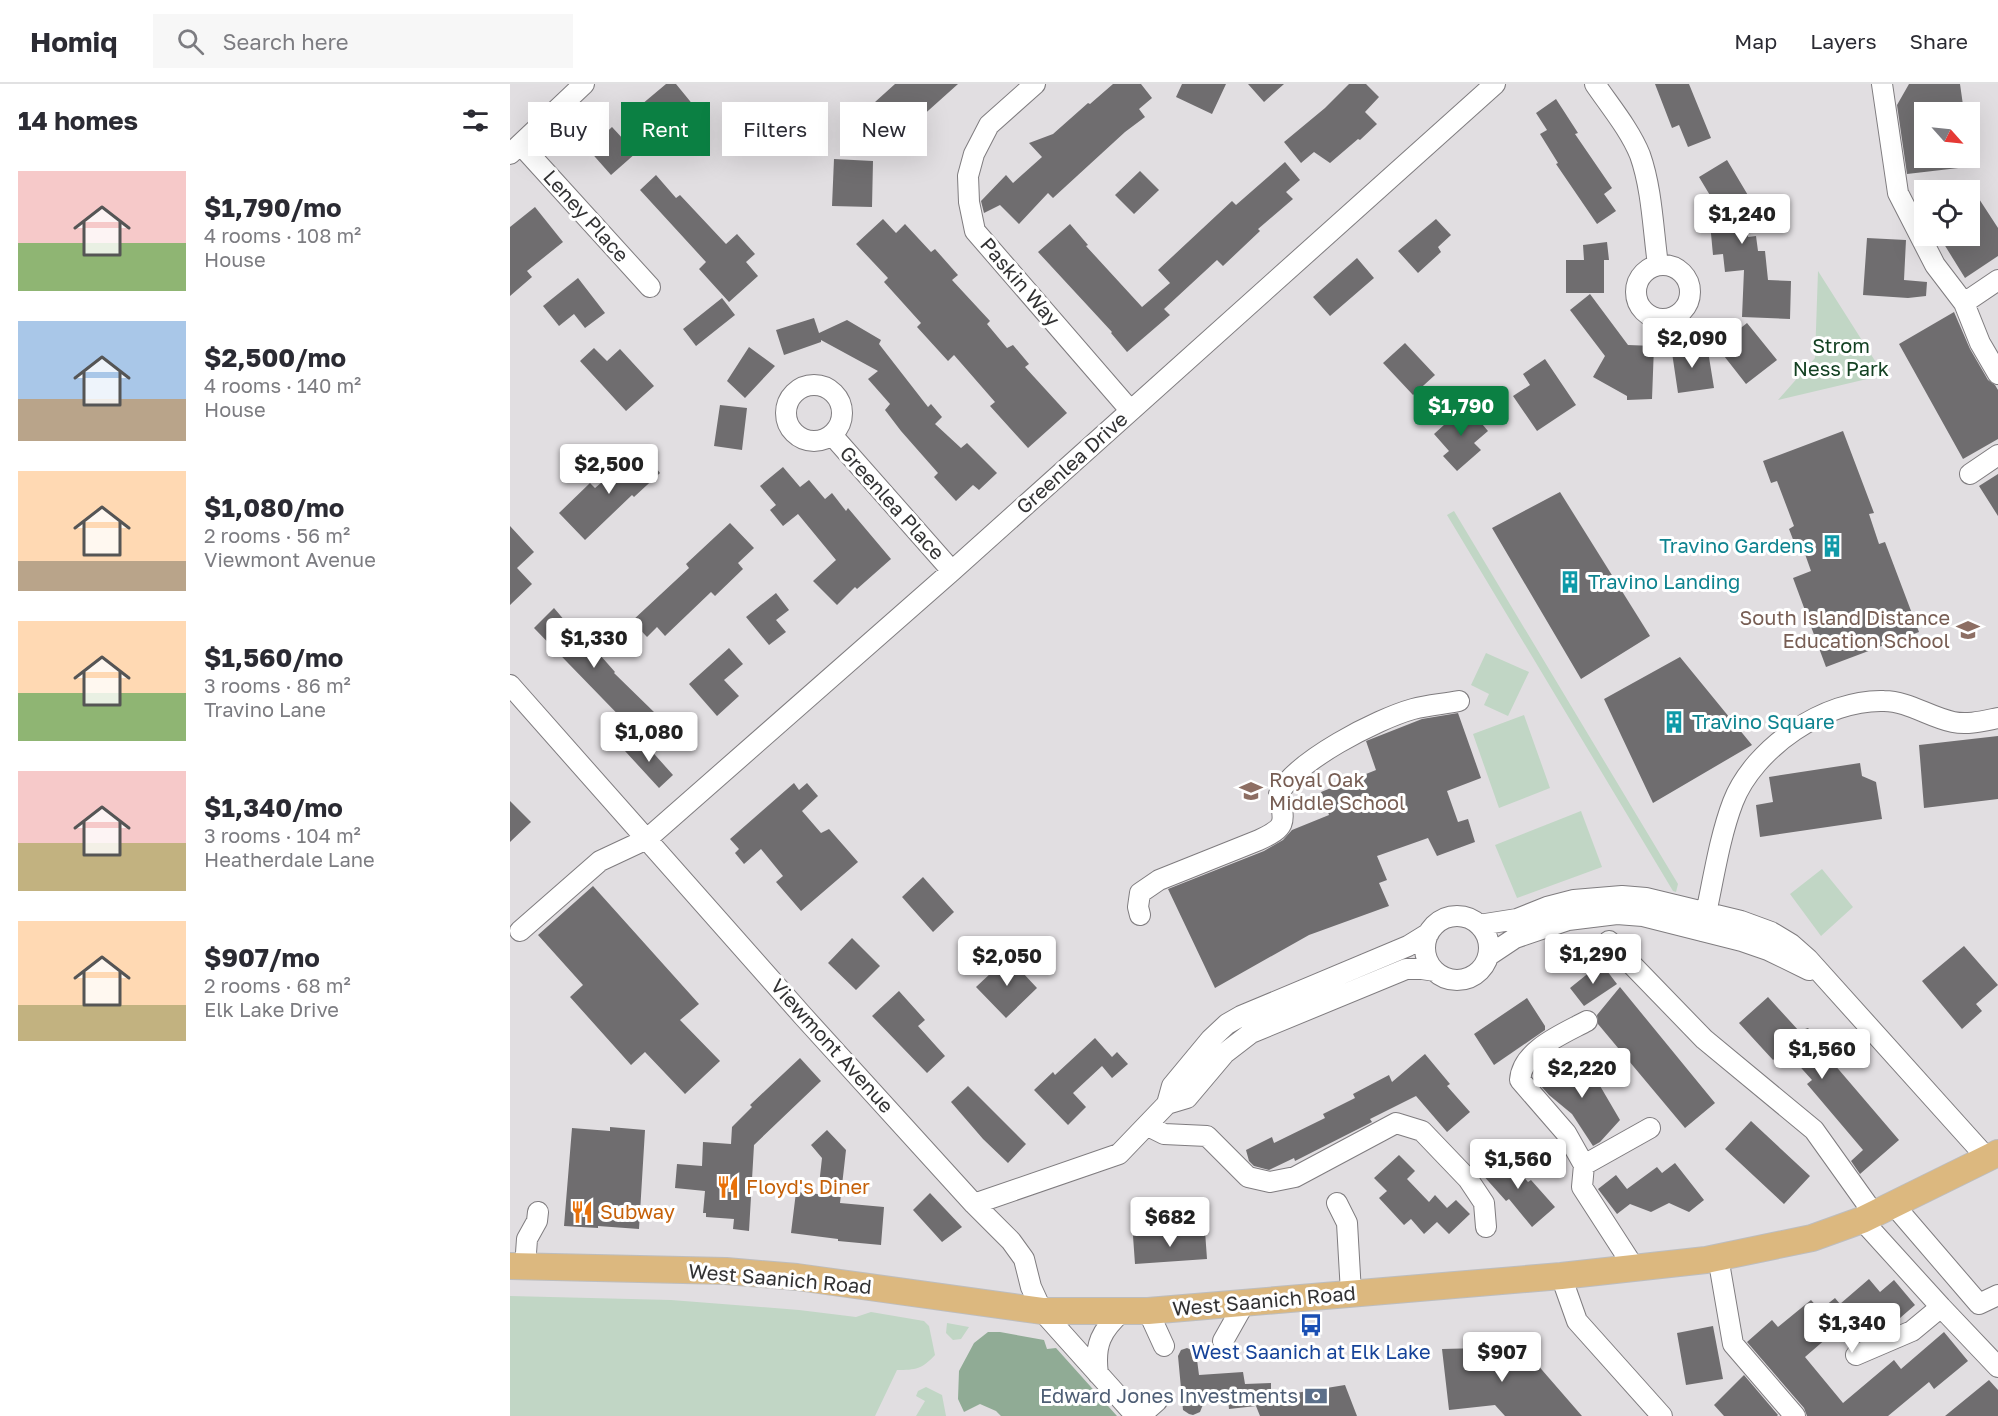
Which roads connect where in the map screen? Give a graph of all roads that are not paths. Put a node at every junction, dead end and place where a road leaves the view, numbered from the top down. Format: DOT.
graph roads {
  1 [pos="584,84"];
  2 [pos="1035,84"];
  3 [pos="1495,84"];
  4 [pos="1595,84"];
  5 [pos="1882,84"];
  6 [pos="515,149"];
  7 [pos="1658,265"];
  8 [pos="1998,280"];
  9 [pos="650,287"];
  10 [pos="1964,303"];
  11 [pos="1998,374"];
  12 [pos="1130,410"];
  13 [pos="832,435"];
  14 [pos="1998,455"];
  15 [pos="1970,474"];
  16 [pos="952,571"];
  17 [pos="510,685"];
  18 [pos="1459,701"];
  19 [pos="1998,718"];
  20 [pos="647,840"];
  21 [pos="1140,915"];
  22 [pos="1704,922"];
  23 [pos="1479,925"];
  24 [pos="520,931"];
  25 [pos="1429,933"];
  26 [pos="1609,941"];
  27 [pos="1488,956"];
  28 [pos="1435,971"];
  29 [pos="1587,1021"];
  30 [pos="1167,1104"];
  31 [pos="1148,1126"];
  32 [pos="1650,1128"];
  33 [pos="1992,1155"];
  34 [pos="1584,1165"];
  35 [pos="1337,1203"];
  36 [pos="974,1204"];
  37 [pos="538,1212"];
  38 [pos="1876,1213"];
  39 [pos="1486,1227"];
  40 [pos="1718,1257"];
  41 [pos="518,1267"];
  42 [pos="1635,1269"];
  43 [pos="1561,1276"];
  44 [pos="1351,1293"];
  45 [pos="1998,1295"];
  46 [pos="1245,1302"];
  47 [pos="1941,1307"];
  48 [pos="1042,1311"];
  49 [pos="1136,1311"];
  50 [pos="1223,1341"];
  51 [pos="1164,1346"];
  52 [pos="1856,1355"];
  53 [pos="1998,1367"];
  54 [pos="1098,1374"];
  55 [pos="1157,1401"];
  56 [pos="1138,1416"];
  57 [pos="1662,1416"];
  58 [pos="1796,1416"];
  1 -- 6 [label="street"];
  2 -- 12 [label="street, Paskin Way"];
  3 -- 12 [label="street, Greenlea Drive"];
  4 -- 7 [label="street"];
  5 -- 10 [label="street"];
  6 -- 9 [label="street, Leney Place"];
  8 -- 10 [label="street"];
  10 -- 11 [label="street"];
  12 -- 16 [label="street, Greenlea Drive"];
  13 -- 16 [label="street, Greenlea Place"];
  14 -- 15 [label="street"];
  16 -- 20 [label="street, Greenlea Drive"];
  17 -- 20 [label="street, Viewmont Avenue"];
  18 -- 21 [label="street"];
  19 -- 22 [label="street"];
  20 -- 24 [label="street, Greenlea Drive"];
  20 -- 36 [label="street, Viewmont Avenue"];
  22 -- 23 [label="street"];
  22 -- 27 [label="street"];
  22 -- 33 [label="street"];
  23 -- 25 [label="street"];
  23 -- 27 [label="street"];
  25 -- 28 [label="street"];
  25 -- 30 [label="street"];
  26 -- 38 [label="street"];
  27 -- 28 [label="street"];
  28 -- 30 [label="street"];
  29 -- 34 [label="street"];
  30 -- 31 [label="street"];
  31 -- 36 [label="street"];
  31 -- 39 [label="street"];
  32 -- 34 [label="street"];
  33 -- 38 [label="main road, West Saanich Road"];
  34 -- 42 [label="street"];
  35 -- 44 [label="street"];
  36 -- 48 [label="street, Viewmont Avenue"];
  37 -- 41 [label="street"];
  38 -- 40 [label="main road, West Saanich Road"];
  38 -- 45 [label="street"];
  38 -- 47 [label="street"];
  40 -- 42 [label="main road, West Saanich Road"];
  40 -- 58 [label="street"];
  41 -- 48 [label="main road, West Saanich Road"];
  42 -- 43 [label="main road, West Saanich Road"];
  43 -- 44 [label="main road, West Saanich Road"];
  43 -- 57 [label="street"];
  44 -- 46 [label="main road, West Saanich Road"];
  46 -- 49 [label="main road, West Saanich Road"];
  46 -- 50 [label="street"];
  47 -- 52 [label="street"];
  47 -- 53 [label="street"];
  48 -- 49 [label="main road, West Saanich Road"];
  48 -- 54 [label="street, Viewmont Avenue"];
  49 -- 51 [label="street"];
  49 -- 54 [label="street"];
  54 -- 56 [label="street, Viewmont Avenue"];
  55 -- 56 [label="street"];
}
